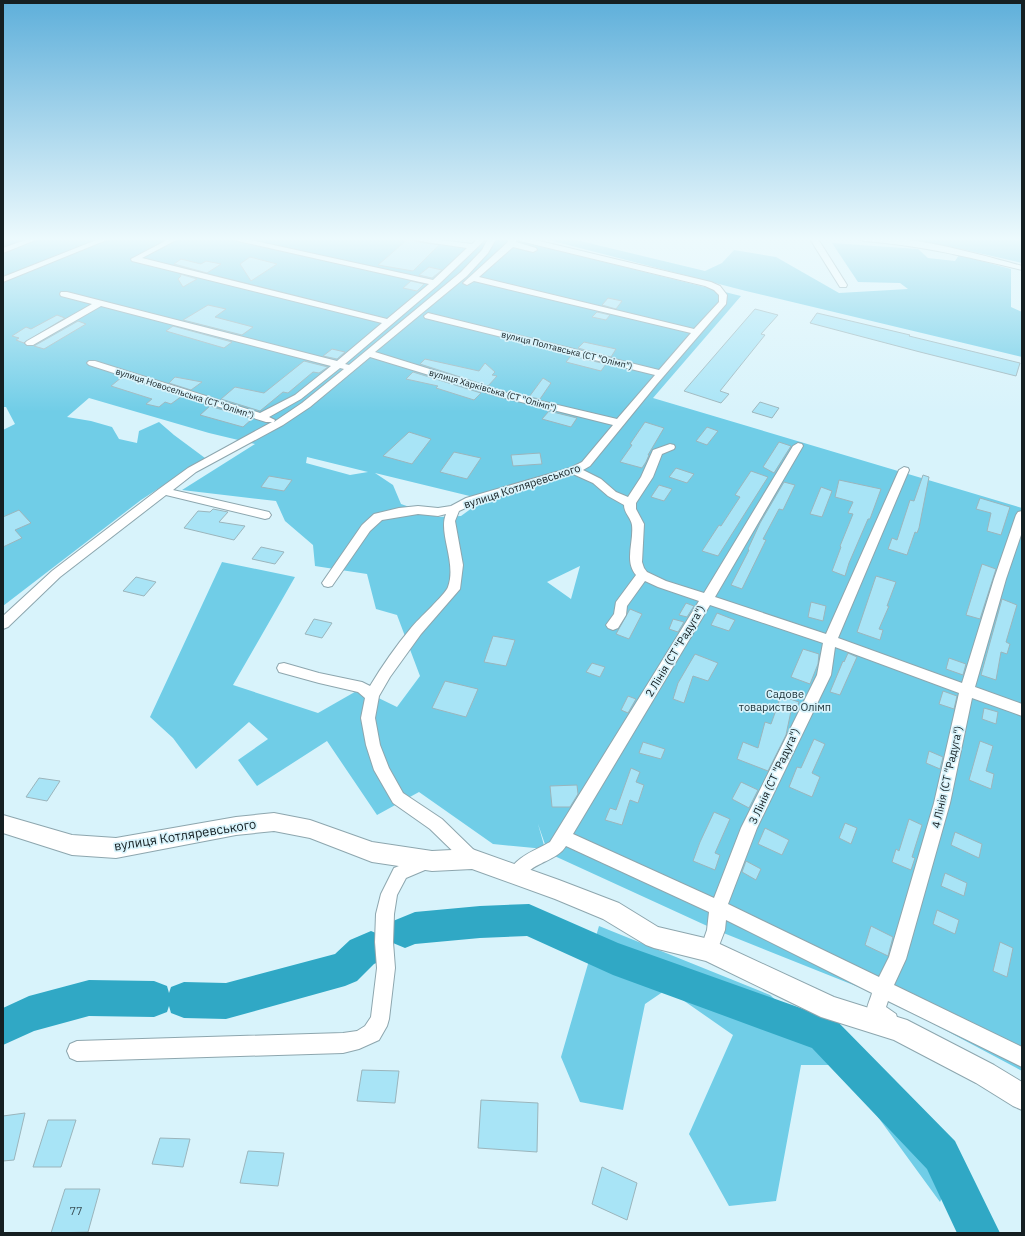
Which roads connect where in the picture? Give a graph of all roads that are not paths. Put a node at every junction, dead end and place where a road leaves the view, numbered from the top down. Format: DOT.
graph roads {
  1 [pos="73,297"];
  2 [pos="286,297"];
  3 [pos="419,297"];
  4 [pos="439,297"];
  5 [pos="451,297"];
  6 [pos="550,297"];
  7 [pos="723,297"];
  8 [pos="98,304"];
  9 [pos="428,316"];
  10 [pos="388,322"];
  11 [pos="696,332"];
  12 [pos="30,343"];
  13 [pos="373,355"];
  14 [pos="92,363"];
  15 [pos="338,365"];
  16 [pos="351,368"];
  17 [pos="660,374"];
  18 [pos="261,417"];
  19 [pos="279,423"];
  20 [pos="619,423"];
  21 [pos="798,446"];
  22 [pos="670,447"];
  23 [pos="574,470"];
  24 [pos="904,470"];
  25 [pos="163,491"];
  26 [pos="630,503"];
  27 [pos="454,509"];
  28 [pos="265,515"];
  29 [pos="1022,515"];
  30 [pos="643,575"];
  31 [pos="328,583"];
  32 [pos="708,598"];
  33 [pos="3,624"];
  34 [pos="613,625"];
  35 [pos="830,640"];
  36 [pos="284,668"];
  37 [pos="967,690"];
  38 [pos="372,696"];
  39 [pos="1022,710"];
  40 [pos="3,824"];
  41 [pos="563,837"];
  42 [pos="472,859"];
  43 [pos="432,861"];
  44 [pos="515,875"];
  45 [pos="718,908"];
  46 [pos="712,940"];
  47 [pos="883,988"];
  48 [pos="898,1029"];
  49 [pos="77,1050"];
  50 [pos="1022,1057"];
  51 [pos="1022,1097"];
  1 -- 8 [label="street"];
  2 -- 10 [label="street"];
  3 -- 10 [label="street"];
  4 -- 13 [label="street"];
  5 -- 9 [label="street"];
  6 -- 11 [label="street"];
  7 -- 11 [label="street, вулиця Котляревського"];
  8 -- 12 [label="street"];
  8 -- 15 [label="street"];
  9 -- 13 [label="street"];
  9 -- 17 [label="street, вулиця Полтавська (СТ \"Олімп\")"];
  10 -- 15 [label="street"];
  11 -- 17 [label="street, вулиця Котляревського"];
  13 -- 16 [label="street"];
  13 -- 20 [label="street, вулиця Харківська (СТ \"Олімп\")"];
  14 -- 18 [label="street, вулиця Новосельська (СТ \"Олімп\")"];
  15 -- 16 [label="street"];
  15 -- 18 [label="street"];
  16 -- 19 [label="street"];
  17 -- 20 [label="street, вулиця Котляревського"];
  18 -- 19 [label="street, вулиця Новосельська (СТ \"Олімп\")"];
  19 -- 25 [label="street"];
  20 -- 23 [label="street, вулиця Котляревського"];
  21 -- 32 [label="street, 2 Лінія (СТ \"Радуга\")"];
  22 -- 26 [label="street"];
  23 -- 26 [label="street"];
  23 -- 27 [label="street, вулиця Котляревського"];
  24 -- 35 [label="street, З Лінія (СТ \"Радуга\")"];
  25 -- 28 [label="street"];
  25 -- 33 [label="street"];
  26 -- 30 [label="street"];
  27 -- 31 [label="street, вулиця Котляревського"];
  27 -- 38 [label="street, вулиця Котляревського"];
  29 -- 37 [label="street, 4 Лінія (СТ \"Радуга\")"];
  30 -- 32 [label="street"];
  30 -- 34 [label="street"];
  32 -- 35 [label="street"];
  32 -- 41 [label="street, 2 Лінія (СТ \"Радуга\")"];
  35 -- 37 [label="street"];
  35 -- 45 [label="street, З Лінія (СТ \"Радуга\")"];
  36 -- 38 [label="street"];
  37 -- 39 [label="street"];
  37 -- 47 [label="street, 4 Лінія (СТ \"Радуга\")"];
  38 -- 42 [label="street, вулиця Котляревського"];
  40 -- 43 [label="street, вулиця Котляревського"];
  41 -- 44 [label="street, 2 Лінія (СТ \"Радуга\")"];
  41 -- 45 [label="street"];
  42 -- 43 [label="street, вулиця Котляревського"];
  42 -- 44 [label="street"];
  43 -- 49 [label="street"];
  44 -- 46 [label="street"];
  45 -- 46 [label="street, З Лінія (СТ \"Радуга\")"];
  45 -- 47 [label="street"];
  46 -- 48 [label="street"];
  47 -- 48 [label="street, 4 Лінія (СТ \"Радуга\")"];
  47 -- 50 [label="street"];
  48 -- 51 [label="street"];
}
